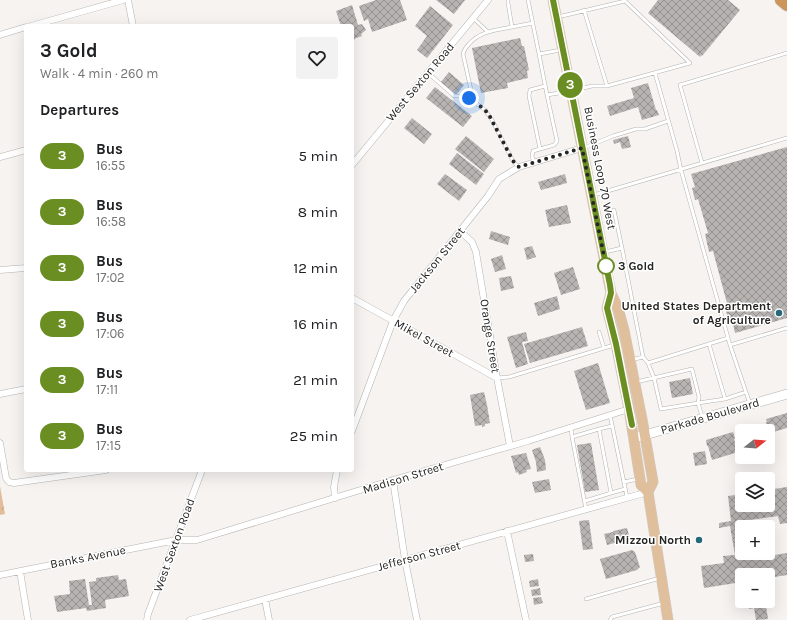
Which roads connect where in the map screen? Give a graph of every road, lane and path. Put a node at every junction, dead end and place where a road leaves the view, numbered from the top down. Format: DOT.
graph roads {
  1 [pos="123,0"];
  2 [pos="128,0"];
  3 [pos="488,0"];
  4 [pos="508,0"];
  5 [pos="528,0"];
  6 [pos="553,0"];
  7 [pos="781,0"];
  8 [pos="787,5"];
  9 [pos="584,10"];
  10 [pos="556,17"];
  11 [pos="473,18"];
  12 [pos="533,23"];
  13 [pos="38,24"];
  14 [pos="133,24"];
  15 [pos="512,27"];
  16 [pos="24,28"];
  17 [pos="488,32"];
  18 [pos="0,35"];
  19 [pos="563,49"];
  20 [pos="787,53"];
  21 [pos="539,54"];
  22 [pos="428,73"];
  23 [pos="655,73"];
  24 [pos="545,86"];
  25 [pos="607,86"];
  26 [pos="571,91"];
  27 [pos="547,94"];
  28 [pos="469,98"];
  29 [pos="668,121"];
  30 [pos="787,138"];
  31 [pos="582,148"];
  32 [pos="540,149"];
  33 [pos="24,151"];
  34 [pos="0,158"];
  35 [pos="354,163"];
  36 [pos="534,163"];
  37 [pos="702,164"];
  38 [pos="519,167"];
  39 [pos="680,170"];
  40 [pos="592,196"];
  41 [pos="614,210"];
  42 [pos="460,231"];
  43 [pos="622,248"];
  44 [pos="603,252"];
  45 [pos="24,268"];
  46 [pos="0,270"];
  47 [pos="611,293"];
  48 [pos="354,299"];
  49 [pos="393,321"];
  50 [pos="787,328"];
  51 [pos="600,332"];
  52 [pos="728,338"];
  53 [pos="616,344"];
  54 [pos="710,344"];
  55 [pos="730,345"];
  56 [pos="604,348"];
  57 [pos="643,357"];
  58 [pos="630,360"];
  59 [pos="648,363"];
  60 [pos="497,378"];
  61 [pos="654,378"];
  62 [pos="634,382"];
  63 [pos="24,389"];
  64 [pos="746,392"];
  65 [pos="0,394"];
  66 [pos="787,394"];
  67 [pos="725,398"];
  68 [pos="698,403"];
  69 [pos="750,404"];
  70 [pos="629,410"];
  71 [pos="610,415"];
  72 [pos="703,418"];
  73 [pos="354,426"];
  74 [pos="612,426"];
  75 [pos="571,428"];
  76 [pos="599,430"];
  77 [pos="645,435"];
  78 [pos="572,438"];
  79 [pos="634,438"];
  80 [pos="0,443"];
  81 [pos="510,446"];
  82 [pos="92,472"];
  83 [pos="201,472"];
  84 [pos="337,472"];
  85 [pos="640,478"];
  86 [pos="393,480"];
  87 [pos="624,482"];
  88 [pos="625,489"];
  89 [pos="648,492"];
  90 [pos="612,493"];
  91 [pos="627,497"];
  92 [pos="335,498"];
  93 [pos="584,501"];
  94 [pos="586,509"];
  95 [pos="507,532"];
  96 [pos="176,540"];
  97 [pos="405,560"];
  98 [pos="20,571"];
  99 [pos="0,575"];
  100 [pos="662,578"];
  101 [pos="265,599"];
  102 [pos="586,599"];
  103 [pos="665,602"];
  104 [pos="28,620"];
  105 [pos="147,620"];
  106 [pos="190,620"];
  107 [pos="269,620"];
  108 [pos="417,620"];
  109 [pos="526,620"];
  110 [pos="610,620"];
  111 [pos="668,620"];
  1 -- 13 [label="street"];
  2 -- 14 [label="street"];
  3 -- 11 [label="street, West Sexton Road"];
  4 -- 15 [label="lane"];
  5 -- 12 [label="lane"];
  6 -- 10 [label="main road, Business Loop 70 West"];
  7 -- 8 [label="highway"];
  9 -- 10 [label="lane"];
  9 -- 23 [label="lane"];
  9 -- 25 [label="lane"];
  10 -- 19 [label="main road, Business Loop 70 West"];
  11 -- 17 [label="lane"];
  11 -- 22 [label="street, West Sexton Road"];
  12 -- 15 [label="lane"];
  12 -- 21 [label="lane"];
  15 -- 17 [label="lane"];
  16 -- 18 [label="street"];
  17 -- 28 [label="lane"];
  19 -- 21 [label="lane"];
  19 -- 26 [label="main road, Business Loop 70 West"];
  20 -- 37 [label="lane"];
  21 -- 24 [label="lane"];
  22 -- 28 [label="lane"];
  22 -- 35 [label="street, West Sexton Road"];
  23 -- 25 [label="lane"];
  23 -- 29 [label="lane"];
  24 -- 27 [label="lane"];
  24 -- 32 [label="lane"];
  25 -- 26 [label="lane"];
  26 -- 27 [label="lane"];
  26 -- 31 [label="main road, Business Loop 70 West"];
  27 -- 32 [label="lane"];
  28 -- 38 [label="lane"];
  29 -- 31 [label="lane"];
  29 -- 39 [label="lane"];
  30 -- 37 [label="lane"];
  31 -- 36 [label="street, Jackson Street"];
  31 -- 40 [label="main road, Business Loop 70 West"];
  32 -- 36 [label="lane"];
  33 -- 34 [label="street"];
  36 -- 38 [label="street, Jackson Street"];
  37 -- 39 [label="lane"];
  38 -- 42 [label="street, Jackson Street"];
  39 -- 40 [label="lane"];
  39 -- 52 [label="lane"];
  40 -- 44 [label="main road, Business Loop 70 West"];
  41 -- 43 [label="lane"];
  42 -- 49 [label="street, Jackson Street"];
  42 -- 60 [label="street, Orange Street"];
  43 -- 44 [label="lane"];
  43 -- 57 [label="lane"];
  44 -- 47 [label="main road, Business Loop 70 West"];
  45 -- 46 [label="street"];
  47 -- 53 [label="main road, Business Loop 70 West"];
  47 -- 58 [label="main road, Business Loop 70 West"];
  48 -- 49 [label="street, Mikel Street"];
  49 -- 60 [label="street, Mikel Street"];
  49 -- 73 [label="street, Jackson Street"];
  50 -- 55 [label="lane"];
  51 -- 56 [label="lane"];
  52 -- 54 [label="lane"];
  52 -- 55 [label="lane"];
  53 -- 56 [label="lane"];
  53 -- 70 [label="main road, Business Loop 70 West"];
  54 -- 59 [label="lane"];
  54 -- 67 [label="lane"];
  55 -- 64 [label="lane"];
  56 -- 60 [label="lane"];
  57 -- 58 [label="lane"];
  57 -- 59 [label="lane"];
  58 -- 62 [label="main road, Business Loop 70 West"];
  59 -- 61 [label="lane"];
  60 -- 81 [label="street, Orange Street"];
  61 -- 62 [label="lane"];
  61 -- 68 [label="lane"];
  61 -- 68 [label="lane"];
  62 -- 77 [label="main road, Business Loop 70 West"];
  63 -- 65 [label="street"];
  64 -- 67 [label="lane"];
  64 -- 69 [label="lane"];
  66 -- 69 [label="street, Parkade Boulevard"];
  67 -- 68 [label="lane"];
  68 -- 72 [label="lane"];
  69 -- 72 [label="street, Parkade Boulevard"];
  70 -- 71 [label="street, Madison Street"];
  70 -- 79 [label="main road, Business Loop 70 West"];
  71 -- 74 [label="lane"];
  71 -- 75 [label="street, Madison Street"];
  72 -- 77 [label="street, Parkade Boulevard"];
  74 -- 76 [label="lane"];
  74 -- 87 [label="lane"];
  75 -- 78 [label="lane"];
  75 -- 81 [label="street, Madison Street"];
  76 -- 78 [label="lane"];
  76 -- 90 [label="lane"];
  77 -- 79 [label="street, Parkade Boulevard"];
  77 -- 89 [label="main road, Business Loop 70 West"];
  78 -- 93 [label="lane"];
  79 -- 85 [label="main road, Business Loop 70 West"];
  80 -- 82 [label="street"];
  81 -- 86 [label="street, Madison Street"];
  83 -- 96 [label="street, West Sexton Road"];
  84 -- 92 [label="street"];
  85 -- 87 [label="lane"];
  85 -- 89 [label="main road, Business Loop 70 West"];
  86 -- 92 [label="street, Madison Street"];
  86 -- 97 [label="street"];
  87 -- 88 [label="lane"];
  88 -- 90 [label="lane"];
  88 -- 91 [label="lane"];
  89 -- 91 [label="street, Jefferson Street"];
  89 -- 100 [label="main road, Business Loop 70 West"];
  90 -- 93 [label="lane"];
  91 -- 94 [label="street, Jefferson Street"];
  92 -- 96 [label="street, Madison Street"];
  93 -- 94 [label="lane"];
  94 -- 95 [label="street, Jefferson Street"];
  95 -- 97 [label="street, Jefferson Street"];
  95 -- 109 [label="street"];
  96 -- 98 [label="street, Banks Avenue"];
  96 -- 105 [label="street, West Sexton Road"];
  97 -- 101 [label="street, Jefferson Street"];
  97 -- 108 [label="street"];
  98 -- 99 [label="street, Banks Avenue"];
  98 -- 104 [label="street"];
  100 -- 102 [label="lane"];
  100 -- 103 [label="main road, Business Loop 70 West"];
  101 -- 106 [label="street, Jefferson Street"];
  101 -- 107 [label="street"];
  103 -- 110 [label="lane"];
  103 -- 111 [label="main road, Business Loop 70 West"];
}
